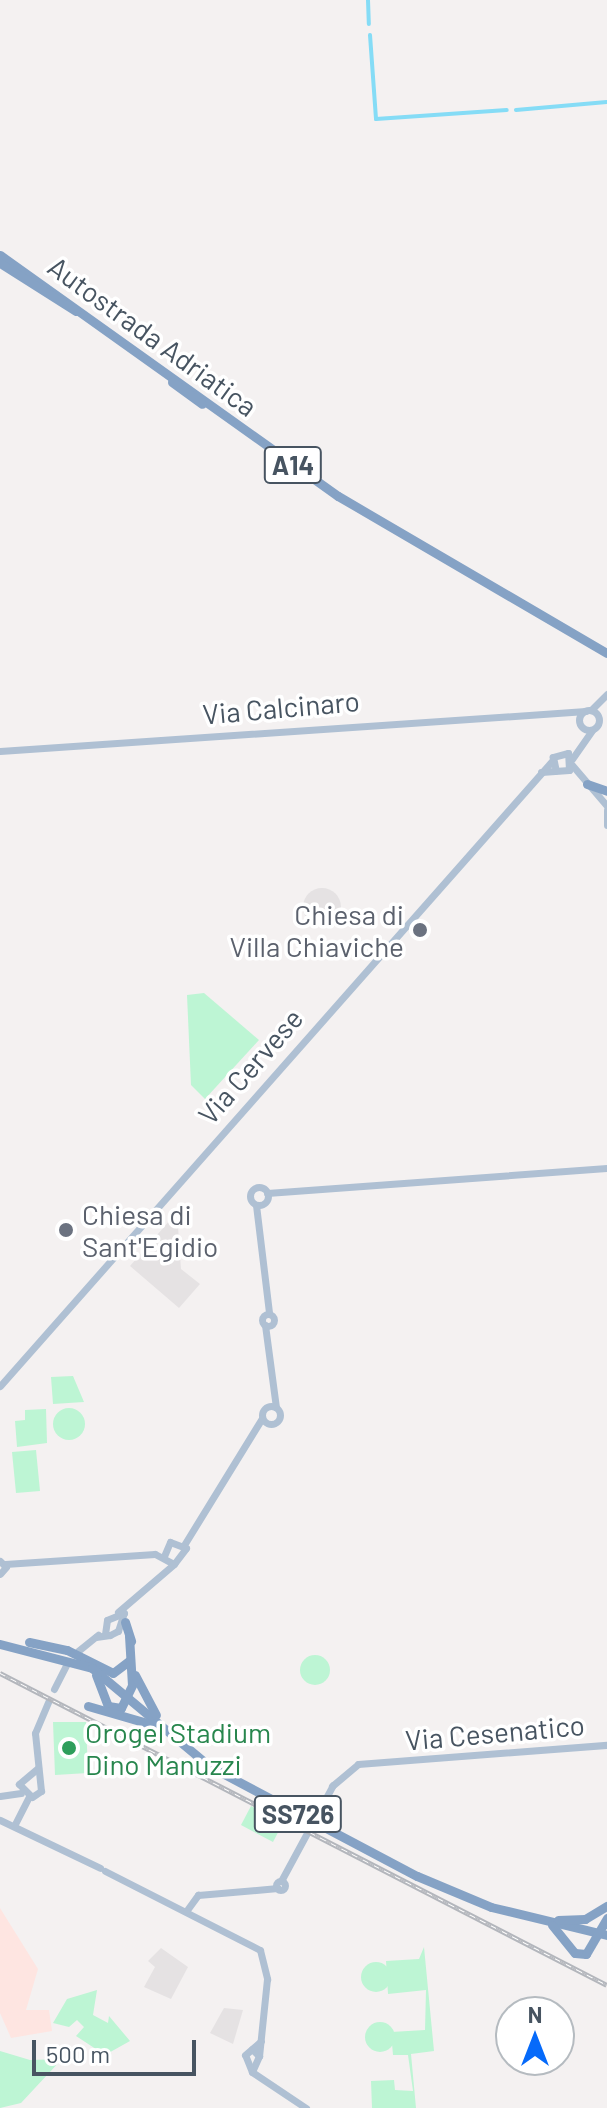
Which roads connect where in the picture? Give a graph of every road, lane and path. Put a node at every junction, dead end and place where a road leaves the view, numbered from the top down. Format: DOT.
graph roads {
  1 [pos="0,255"];
  2 [pos="0,263"];
  3 [pos="607,653"];
  4 [pos="607,659"];
  5 [pos="607,694"];
  6 [pos="566,710"];
  7 [pos="591,712"];
  8 [pos="581,723"];
  9 [pos="592,730"];
  10 [pos="579,744"];
  11 [pos="0,751"];
  12 [pos="565,752"];
  13 [pos="552,761"];
  14 [pos="570,765"];
  15 [pos="556,771"];
  16 [pos="535,775"];
  17 [pos="583,780"];
  18 [pos="606,804"];
  19 [pos="607,825"];
  20 [pos="607,1168"];
  21 [pos="0,1386"];
  22 [pos="270,1391"];
  23 [pos="265,1407"];
  24 [pos="276,1407"];
  25 [pos="262,1418"];
  26 [pos="273,1423"];
  27 [pos="257,1434"];
  28 [pos="181,1543"];
  29 [pos="165,1558"];
  30 [pos="2,1565"];
  31 [pos="124,1628"];
  32 [pos="101,1634"];
  33 [pos="1,1642"];
  34 [pos="78,1651"];
  35 [pos="67,1663"];
  36 [pos="54,1689"];
  37 [pos="106,1698"];
  38 [pos="48,1702"];
  39 [pos="88,1706"];
  40 [pos="166,1726"];
  41 [pos="171,1736"];
  42 [pos="607,1745"];
  43 [pos="182,1746"];
  44 [pos="38,1768"];
  45 [pos="26,1779"];
  46 [pos="40,1786"];
  47 [pos="25,1794"];
  48 [pos="0,1796"];
  49 [pos="0,1820"];
  50 [pos="14,1826"];
  51 [pos="607,1906"];
  52 [pos="187,1910"];
  53 [pos="523,1915"];
  54 [pos="607,1918"];
  55 [pos="558,1920"];
  56 [pos="607,1934"];
  57 [pos="594,1936"];
  58 [pos="569,1942"];
  59 [pos="261,2041"];
  60 [pos="252,2049"];
  61 [pos="259,2056"];
  62 [pos="255,2069"];
  63 [pos="306,2108"];
  1 -- 3 [label="highway, Autostrada Adriatica / A14"];
  2 -- 4 [label="highway, Autostrada Adriatica / A14"];
  5 -- 7 [label="main road"];
  6 -- 7 [label="main road, Via Calcinaro"];
  6 -- 8 [label="main road"];
  6 -- 11 [label="main road, Via Calcinaro"];
  7 -- 8 [label="main road"];
  7 -- 9 [label="main road"];
  8 -- 9 [label="main road"];
  8 -- 10 [label="main road"];
  9 -- 10 [label="main road"];
  10 -- 12 [label="main road"];
  10 -- 14 [label="main road"];
  12 -- 13 [label="main road, Via Cervese"];
  12 -- 14 [label="main road"];
  13 -- 15 [label="main road"];
  13 -- 16 [label="main road, Via Cervese"];
  14 -- 15 [label="main road"];
  14 -- 17 [label="main road"];
  15 -- 16 [label="main road"];
  16 -- 21 [label="main road, Via Cervese"];
  17 -- 18 [label="highway"];
  18 -- 19 [label="main road"];
  20 -- 22 [label="main road"];
  22 -- 23 [label="main road"];
  22 -- 24 [label="main road"];
  23 -- 24 [label="main road"];
  23 -- 25 [label="main road"];
  24 -- 26 [label="main road"];
  25 -- 26 [label="main road"];
  25 -- 27 [label="main road"];
  26 -- 27 [label="main road"];
  27 -- 28 [label="main road"];
  28 -- 29 [label="main road"];
  28 -- 29 [label="main road"];
  29 -- 30 [label="main road"];
  29 -- 31 [label="main road"];
  31 -- 32 [label="main road"];
  31 -- 32 [label="main road"];
  31 -- 33 [label="highway"];
  31 -- 37 [label="highway"];
  31 -- 40 [label="highway"];
  32 -- 34 [label="main road"];
  33 -- 37 [label="highway"];
  33 -- 40 [label="highway, SS726"];
  33 -- 41 [label="highway, SS726"];
  35 -- 36 [label="main road"];
  37 -- 41 [label="highway"];
  38 -- 44 [label="main road"];
  39 -- 43 [label="highway"];
  40 -- 55 [label="highway, SS726"];
  41 -- 43 [label="highway, SS726"];
  42 -- 52 [label="main road, Via Cesenatico"];
  43 -- 53 [label="highway, SS726"];
  44 -- 45 [label="main road"];
  44 -- 46 [label="main road"];
  45 -- 46 [label="main road"];
  45 -- 47 [label="main road"];
  46 -- 47 [label="main road"];
  47 -- 48 [label="main road"];
  47 -- 50 [label="main road"];
  49 -- 50 [label="main road"];
  50 -- 52 [label="main road"];
  51 -- 55 [label="highway"];
  52 -- 59 [label="main road"];
  53 -- 57 [label="highway, SS726"];
  53 -- 58 [label="highway"];
  54 -- 57 [label="highway"];
  55 -- 56 [label="highway, SS726"];
  56 -- 57 [label="highway, SS726"];
  57 -- 58 [label="highway"];
  57 -- 58 [label="highway"];
  59 -- 60 [label="main road"];
  59 -- 61 [label="main road"];
  60 -- 61 [label="main road"];
  60 -- 62 [label="main road"];
  61 -- 62 [label="main road"];
  62 -- 63 [label="main road"];
}
